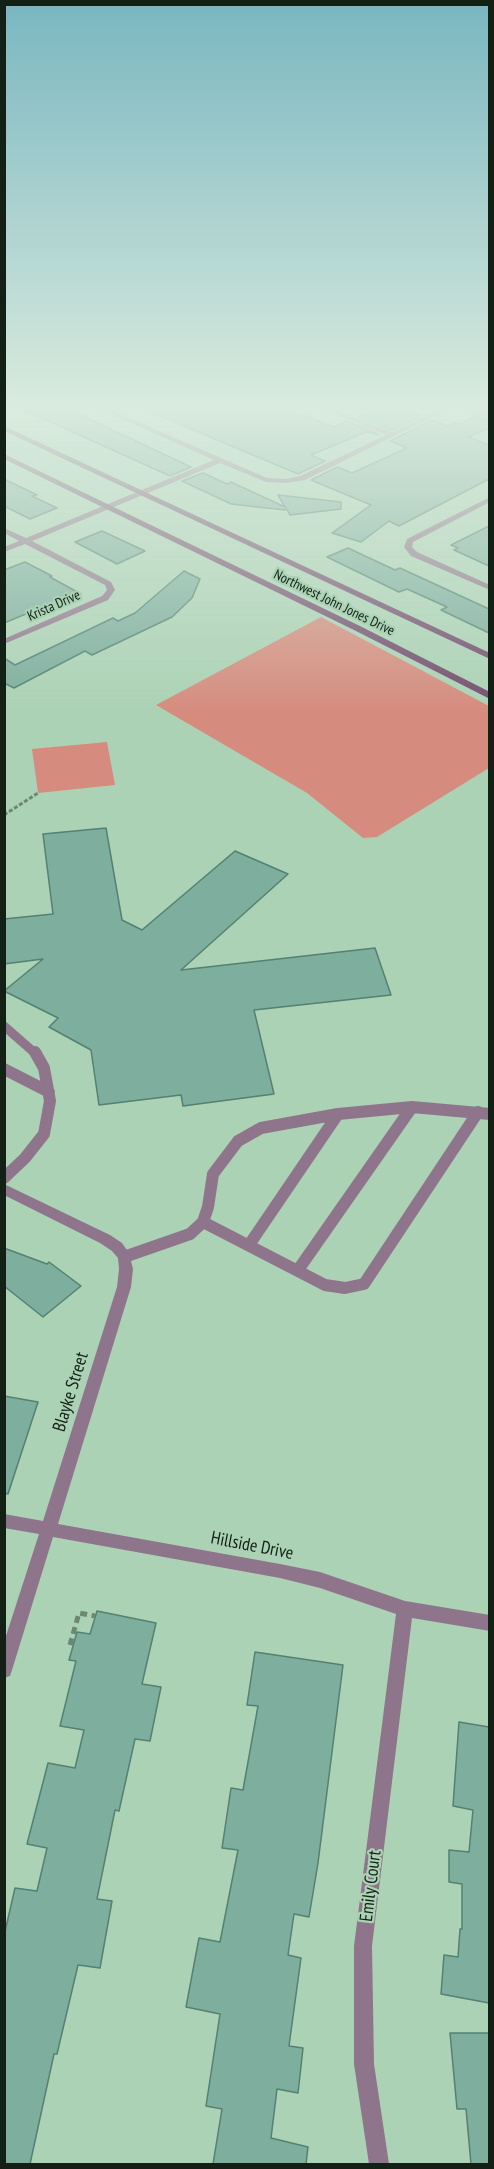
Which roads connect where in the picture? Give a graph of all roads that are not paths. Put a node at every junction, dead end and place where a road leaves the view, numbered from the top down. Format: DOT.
graph roads {
  1 [pos="96,511"];
  2 [pos="115,511"];
  3 [pos="181,511"];
  4 [pos="466,511"];
  5 [pos="4,530"];
  6 [pos="27,541"];
  7 [pos="4,550"];
  8 [pos="489,588"];
  9 [pos="4,642"];
  10 [pos="489,657"];
  11 [pos="489,696"];
  12 [pos="4,1026"];
  13 [pos="4,1069"];
  14 [pos="49,1092"];
  15 [pos="412,1107"];
  16 [pos="484,1113"];
  17 [pos="338,1114"];
  18 [pos="4,1178"];
  19 [pos="4,1189"];
  20 [pos="203,1222"];
  21 [pos="249,1245"];
  22 [pos="124,1257"];
  23 [pos="298,1270"];
  24 [pos="4,1521"];
  25 [pos="50,1529"];
  26 [pos="405,1609"];
  27 [pos="489,1623"];
  28 [pos="4,1670"];
  29 [pos="379,2164"];
  1 -- 6 [label="street"];
  2 -- 11 [label="main road, Northwest John Jones Drive"];
  3 -- 10 [label="main road, Northwest John Jones Drive"];
  4 -- 8 [label="street"];
  5 -- 6 [label="street"];
  6 -- 7 [label="street"];
  6 -- 9 [label="street, Krista Drive"];
  12 -- 14 [label="lane"];
  13 -- 14 [label="lane"];
  14 -- 18 [label="lane"];
  15 -- 16 [label="lane"];
  15 -- 17 [label="lane"];
  15 -- 23 [label="lane"];
  16 -- 23 [label="lane"];
  17 -- 20 [label="lane"];
  17 -- 21 [label="lane"];
  19 -- 22 [label="street"];
  20 -- 21 [label="lane"];
  20 -- 22 [label="lane"];
  21 -- 23 [label="lane"];
  22 -- 25 [label="street, Blayke Street"];
  24 -- 25 [label="street, Hillside Drive"];
  25 -- 26 [label="street, Hillside Drive"];
  25 -- 28 [label="street, Blayke Street"];
  26 -- 27 [label="street, Hillside Drive"];
  26 -- 29 [label="street, Emily Court"];
}
